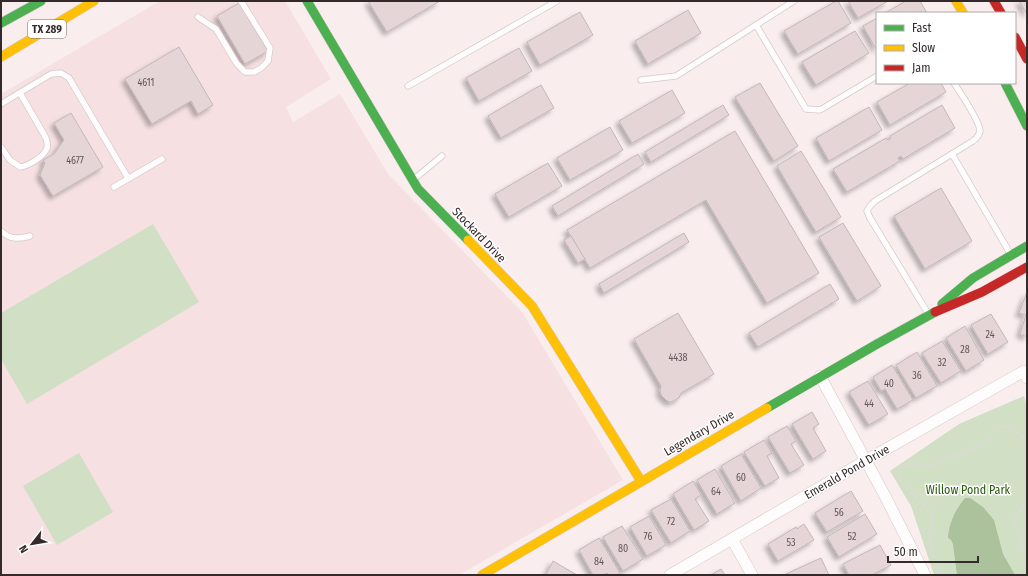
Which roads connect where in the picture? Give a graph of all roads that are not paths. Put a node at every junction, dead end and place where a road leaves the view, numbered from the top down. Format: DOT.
graph roads {
  1 [pos="41,1"];
  2 [pos="94,1"];
  3 [pos="241,1"];
  4 [pos="307,1"];
  5 [pos="557,1"];
  6 [pos="794,1"];
  7 [pos="956,1"];
  8 [pos="994,1"];
  9 [pos="962,12"];
  10 [pos="1000,12"];
  11 [pos="198,17"];
  12 [pos="1,23"];
  13 [pos="756,25"];
  14 [pos="1016,39"];
  15 [pos="1,57"];
  16 [pos="1027,59"];
  17 [pos="876,77"];
  18 [pos="641,80"];
  19 [pos="955,84"];
  20 [pos="1006,84"];
  21 [pos="408,86"];
  22 [pos="20,93"];
  23 [pos="1,104"];
  24 [pos="1027,126"];
  25 [pos="1,147"];
  26 [pos="952,154"];
  27 [pos="442,156"];
  28 [pos="162,159"];
  29 [pos="128,178"];
  30 [pos="412,180"];
  31 [pos="114,187"];
  32 [pos="1,232"];
  33 [pos="30,236"];
  34 [pos="1027,246"];
  35 [pos="1011,256"];
  36 [pos="1027,267"];
  37 [pos="929,315"];
  38 [pos="1025,375"];
  39 [pos="820,376"];
  40 [pos="865,461"];
  41 [pos="641,481"];
  42 [pos="732,539"];
  43 [pos="482,575"];
  44 [pos="670,575"];
  45 [pos="752,575"];
  46 [pos="925,575"];
  1 -- 12 [label="street, TX 289"];
  2 -- 15 [label="street, TX 289"];
  3 -- 11 [label="lane"];
  4 -- 30 [label="street, Stockard Drive"];
  5 -- 21 [label="lane"];
  6 -- 13 [label="lane"];
  7 -- 9 [label="street"];
  8 -- 10 [label="street"];
  13 -- 17 [label="lane"];
  13 -- 18 [label="lane"];
  14 -- 16 [label="street"];
  19 -- 26 [label="lane"];
  20 -- 24 [label="street"];
  22 -- 23 [label="lane"];
  22 -- 25 [label="lane"];
  22 -- 29 [label="lane"];
  26 -- 35 [label="lane"];
  26 -- 37 [label="lane"];
  27 -- 30 [label="lane"];
  28 -- 29 [label="lane"];
  29 -- 31 [label="lane"];
  30 -- 41 [label="street, Stockard Drive"];
  32 -- 33 [label="lane"];
  34 -- 35 [label="street, Legendary Drive"];
  35 -- 37 [label="street, Legendary Drive"];
  36 -- 37 [label="street, Legendary Drive"];
  37 -- 39 [label="street, Legendary Drive"];
  38 -- 40 [label="street, Emerald Pond Drive"];
  39 -- 40 [label="street"];
  39 -- 41 [label="street, Legendary Drive"];
  40 -- 42 [label="street, Emerald Pond Drive"];
  40 -- 46 [label="street"];
  41 -- 43 [label="street, Legendary Drive"];
  42 -- 44 [label="street, Emerald Pond Drive"];
  42 -- 45 [label="street"];
}
